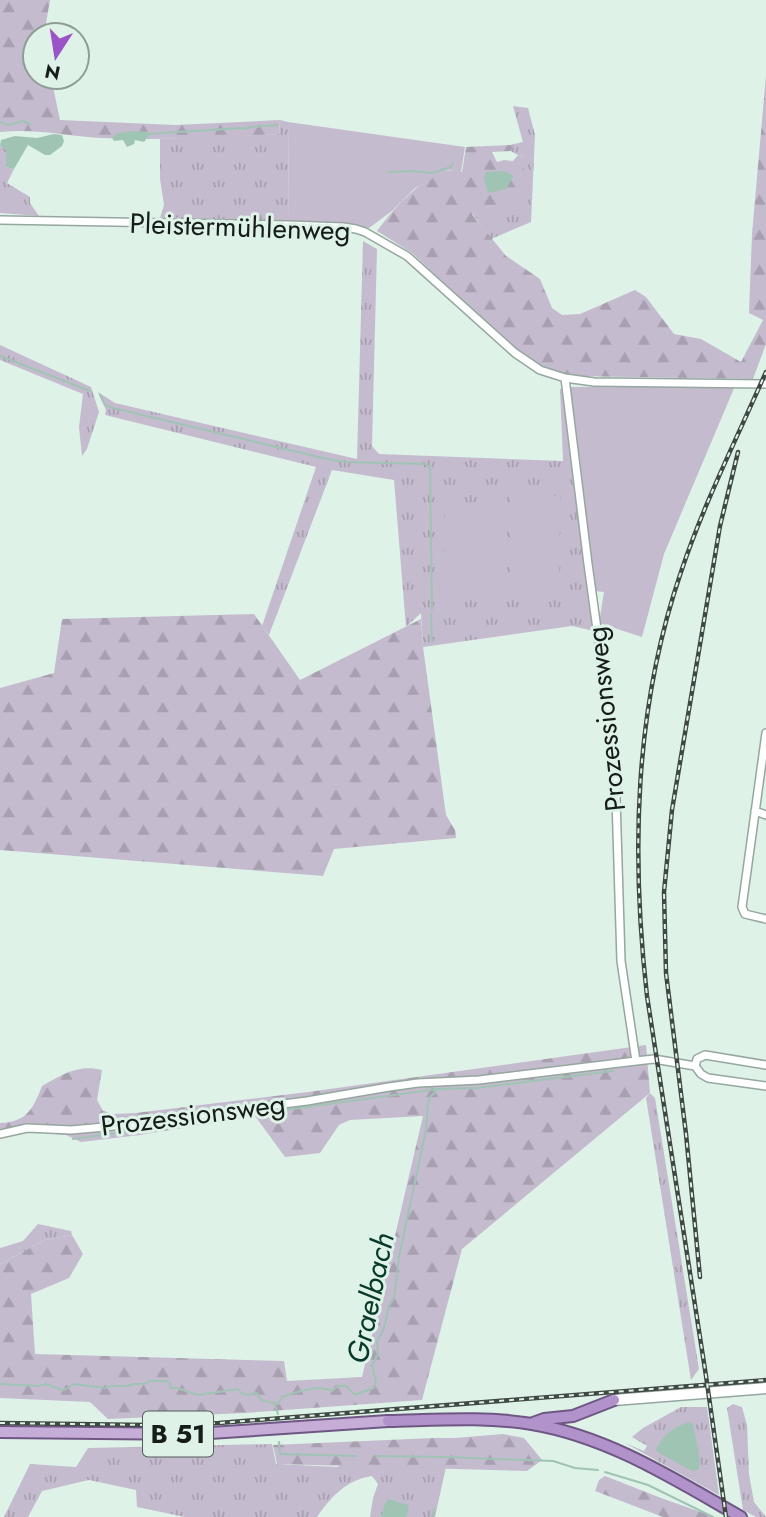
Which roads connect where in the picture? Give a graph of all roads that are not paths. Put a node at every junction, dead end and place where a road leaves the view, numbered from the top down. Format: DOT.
graph roads {
  1 [pos="0,220"];
  2 [pos="565,378"];
  3 [pos="766,384"];
  4 [pos="766,733"];
  5 [pos="755,811"];
  6 [pos="766,815"];
  7 [pos="766,919"];
  8 [pos="636,1060"];
  9 [pos="766,1065"];
  10 [pos="695,1066"];
  11 [pos="766,1086"];
  12 [pos="0,1134"];
  13 [pos="766,1388"];
  14 [pos="614,1400"];
  15 [pos="388,1421"];
  16 [pos="531,1424"];
  17 [pos="0,1432"];
  18 [pos="741,1517"];
  1 -- 2 [label="street, Pleistermühlenweg"];
  2 -- 3 [label="street, Pleistermühlenweg"];
  2 -- 8 [label="street, Prozessionsweg"];
  4 -- 5 [label="street"];
  5 -- 6 [label="street"];
  5 -- 7 [label="street"];
  8 -- 10 [label="street, Prozessionsweg"];
  8 -- 12 [label="street, Prozessionsweg"];
  9 -- 10 [label="street, Prozessionsweg"];
  10 -- 11 [label="street, Prozessionsweg"];
  13 -- 14 [label="main road"];
  14 -- 16 [label="highway"];
  15 -- 16 [label="highway, B 51"];
  15 -- 17 [label="main road, B 51"];
  16 -- 18 [label="highway, B 51"];
}
